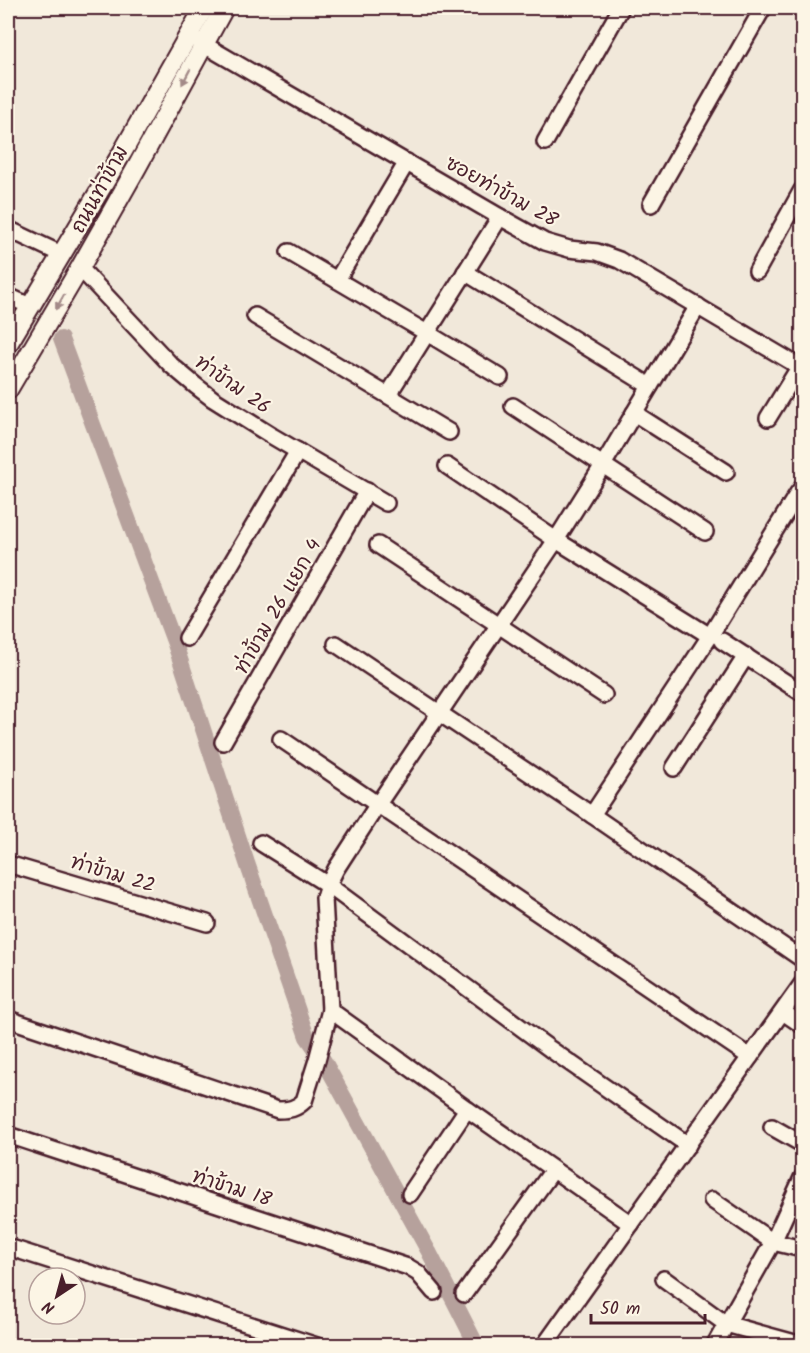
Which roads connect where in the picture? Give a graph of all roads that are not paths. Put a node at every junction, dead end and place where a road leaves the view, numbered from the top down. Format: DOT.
graph roads {
  1 [pos="204,8"];
  2 [pos="224,8"];
  3 [pos="621,8"];
  4 [pos="763,8"];
  5 [pos="196,40"];
  6 [pos="545,142"];
  7 [pos="407,162"];
  8 [pos="802,190"];
  9 [pos="651,204"];
  10 [pos="500,217"];
  11 [pos="8,229"];
  12 [pos="289,252"];
  13 [pos="61,255"];
  14 [pos="80,268"];
  15 [pos="757,271"];
  16 [pos="465,272"];
  17 [pos="337,280"];
  18 [pos="8,296"];
  19 [pos="30,306"];
  20 [pos="698,306"];
  21 [pos="255,316"];
  22 [pos="427,333"];
  23 [pos="8,344"];
  24 [pos="801,367"];
  25 [pos="500,377"];
  26 [pos="650,386"];
  27 [pos="8,390"];
  28 [pos="388,395"];
  29 [pos="513,406"];
  30 [pos="634,413"];
  31 [pos="768,418"];
  32 [pos="449,432"];
  33 [pos="298,451"];
  34 [pos="603,465"];
  35 [pos="447,466"];
  36 [pos="726,472"];
  37 [pos="802,488"];
  38 [pos="367,491"];
  39 [pos="386,503"];
  40 [pos="705,532"];
  41 [pos="556,540"];
  42 [pos="378,545"];
  43 [pos="498,625"];
  44 [pos="187,638"];
  45 [pos="716,638"];
  46 [pos="336,644"];
  47 [pos="746,656"];
  48 [pos="802,693"];
  49 [pos="604,695"];
  50 [pos="440,714"];
  51 [pos="281,739"];
  52 [pos="223,742"];
  53 [pos="674,768"];
  54 [pos="378,804"];
  55 [pos="592,815"];
  56 [pos="261,843"];
  57 [pos="8,864"];
  58 [pos="328,885"];
  59 [pos="207,923"];
  60 [pos="802,959"];
  61 [pos="802,984"];
  62 [pos="330,1010"];
  63 [pos="783,1012"];
  64 [pos="8,1019"];
  65 [pos="802,1025"];
  66 [pos="750,1057"];
  67 [pos="467,1109"];
  68 [pos="772,1128"];
  69 [pos="8,1135"];
  70 [pos="802,1144"];
  71 [pos="688,1145"];
  72 [pos="553,1170"];
  73 [pos="802,1178"];
  74 [pos="410,1194"];
  75 [pos="712,1200"];
  76 [pos="631,1224"];
  77 [pos="772,1242"];
  78 [pos="8,1247"];
  79 [pos="802,1249"];
  80 [pos="664,1279"];
  81 [pos="434,1292"];
  82 [pos="464,1294"];
  83 [pos="726,1324"];
  84 [pos="802,1345"];
  85 [pos="317,1346"];
  86 [pos="544,1346"];
  87 [pos="714,1346"];
  1 -- 5 [label="street, ถนนท่าข้าม"];
  2 -- 5 [label="street, ถนนท่าข้าม"];
  3 -- 6 [label="street"];
  4 -- 9 [label="street"];
  5 -- 7 [label="street, ซอยท่าข้าม 28"];
  5 -- 13 [label="street, ถนนท่าข้าม"];
  5 -- 14 [label="street, ถนนท่าข้าม, one-way"];
  7 -- 10 [label="street, ซอยท่าข้าม 28"];
  7 -- 17 [label="street"];
  8 -- 15 [label="street"];
  10 -- 16 [label="street"];
  10 -- 20 [label="street, ซอยท่าข้าม 28"];
  11 -- 13 [label="street"];
  12 -- 17 [label="street"];
  13 -- 19 [label="street, ถนนท่าข้าม"];
  14 -- 27 [label="street, ถนนท่าข้าม, one-way"];
  14 -- 33 [label="street, ท่าข้าม 26"];
  16 -- 22 [label="street"];
  16 -- 26 [label="street"];
  17 -- 22 [label="street"];
  18 -- 19 [label="street"];
  19 -- 23 [label="street, ถนนท่าข้าม"];
  20 -- 24 [label="street, ซอยท่าข้าม 28"];
  20 -- 26 [label="street"];
  21 -- 28 [label="street"];
  22 -- 25 [label="street"];
  22 -- 28 [label="street"];
  24 -- 31 [label="street"];
  26 -- 30 [label="street"];
  28 -- 32 [label="street"];
  29 -- 34 [label="street"];
  30 -- 34 [label="street"];
  30 -- 36 [label="street"];
  33 -- 38 [label="street, ท่าข้าม 26"];
  33 -- 44 [label="street"];
  34 -- 40 [label="street"];
  34 -- 41 [label="street"];
  35 -- 41 [label="street"];
  37 -- 45 [label="street"];
  38 -- 39 [label="street, ท่าข้าม 26"];
  38 -- 52 [label="street, ท่าข้าม 26 แยก 4"];
  41 -- 43 [label="street"];
  41 -- 45 [label="street"];
  42 -- 43 [label="street"];
  43 -- 49 [label="street"];
  43 -- 50 [label="street"];
  45 -- 47 [label="street"];
  45 -- 55 [label="street"];
  46 -- 50 [label="street"];
  47 -- 48 [label="street"];
  47 -- 53 [label="street"];
  50 -- 54 [label="street"];
  50 -- 55 [label="street"];
  51 -- 54 [label="street"];
  54 -- 58 [label="street"];
  54 -- 66 [label="street"];
  55 -- 60 [label="street"];
  56 -- 58 [label="street"];
  57 -- 59 [label="street, ท่าข้าม 22"];
  58 -- 62 [label="street"];
  58 -- 71 [label="street"];
  61 -- 63 [label="street"];
  62 -- 64 [label="street"];
  62 -- 67 [label="street"];
  63 -- 65 [label="street"];
  63 -- 66 [label="street"];
  66 -- 71 [label="street"];
  67 -- 72 [label="street"];
  67 -- 74 [label="street"];
  68 -- 70 [label="street"];
  69 -- 81 [label="street, ท่าข้าม 18"];
  71 -- 76 [label="street"];
  72 -- 76 [label="street"];
  72 -- 82 [label="street"];
  73 -- 77 [label="street"];
  75 -- 77 [label="street"];
  76 -- 86 [label="street"];
  77 -- 79 [label="street"];
  77 -- 83 [label="street"];
  78 -- 85 [label="street"];
  80 -- 83 [label="street"];
  83 -- 84 [label="street"];
  83 -- 87 [label="street"];
}
